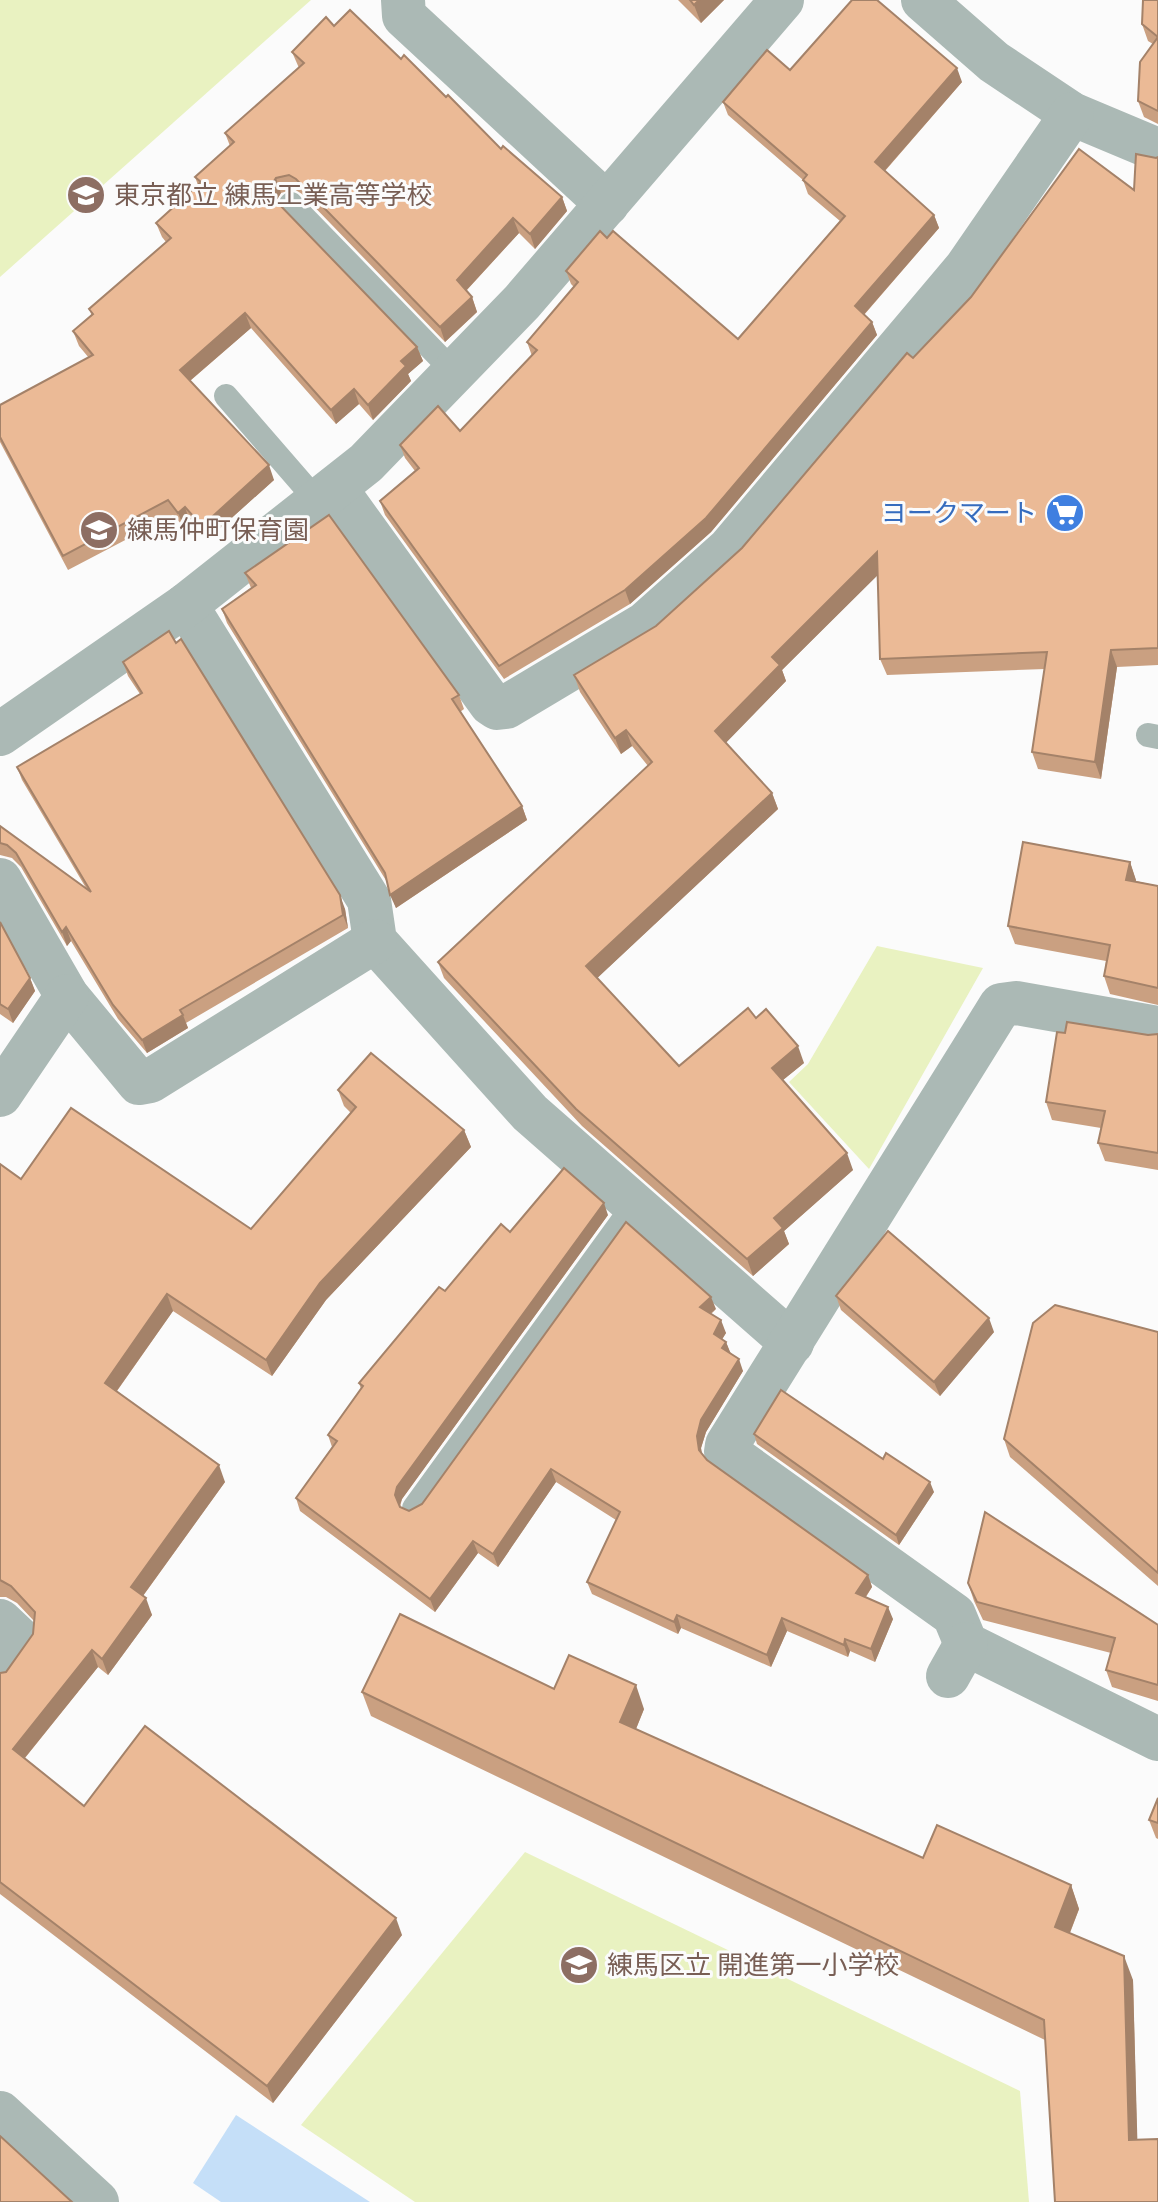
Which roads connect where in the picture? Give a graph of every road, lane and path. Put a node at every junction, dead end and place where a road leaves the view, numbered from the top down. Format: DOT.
graph roads {
  1 [pos="403,0"];
  2 [pos="782,0"];
  3 [pos="923,0"];
  4 [pos="1072,114"];
  5 [pos="1158,150"];
  6 [pos="291,204"];
  7 [pos="607,204"];
  8 [pos="454,372"];
  9 [pos="226,396"];
  10 [pos="326,495"];
  11 [pos="186,605"];
  12 [pos="0,734"];
  13 [pos="0,880"];
  14 [pos="375,941"];
  15 [pos="67,996"];
  16 [pos="1158,1028"];
  17 [pos="0,1095"];
  18 [pos="634,1205"];
  19 [pos="792,1343"];
  20 [pos="414,1508"];
  21 [pos="0,1621"];
  22 [pos="0,1667"];
  23 [pos="1158,1739"];
  24 [pos="0,2113"];
  25 [pos="97,2202"];
  1 -- 7 [label="street"];
  2 -- 7 [label="street"];
  3 -- 4 [label="street"];
  4 -- 5 [label="street"];
  4 -- 10 [label="street"];
  6 -- 8 [label="lane"];
  7 -- 8 [label="street"];
  8 -- 10 [label="street"];
  9 -- 10 [label="lane"];
  10 -- 11 [label="street"];
  11 -- 12 [label="street"];
  11 -- 14 [label="street"];
  13 -- 15 [label="street"];
  14 -- 15 [label="street"];
  14 -- 18 [label="street"];
  15 -- 17 [label="street"];
  16 -- 19 [label="street"];
  18 -- 19 [label="street"];
  18 -- 20 [label="lane"];
  19 -- 23 [label="street"];
  21 -- 22 [label="street"];
  24 -- 25 [label="street"];
}
